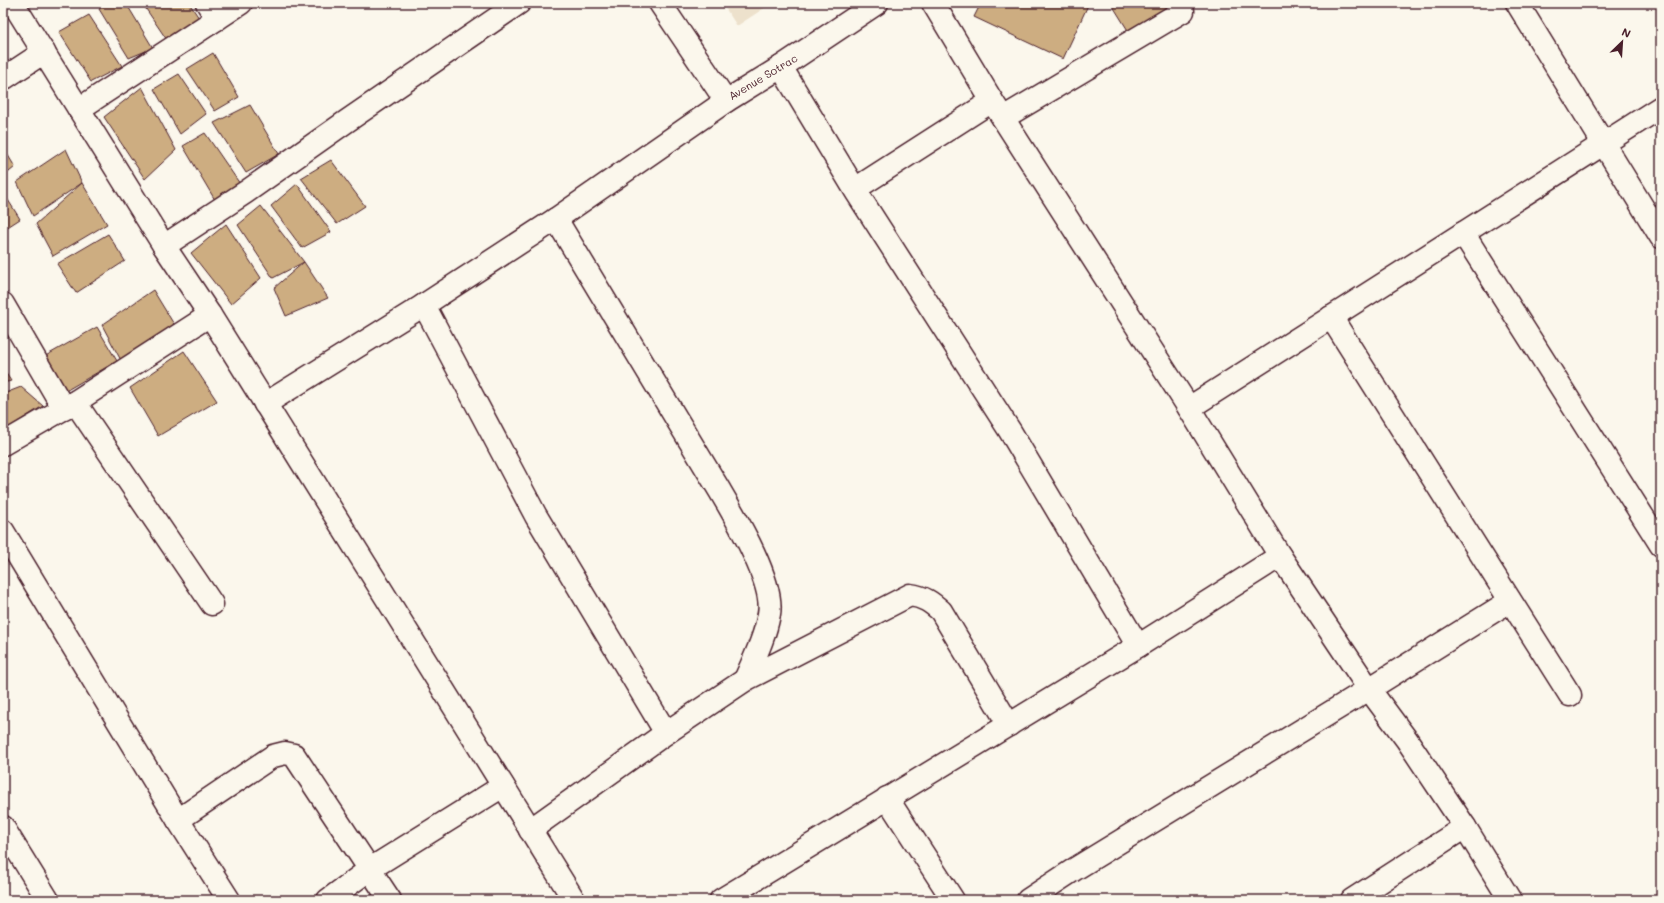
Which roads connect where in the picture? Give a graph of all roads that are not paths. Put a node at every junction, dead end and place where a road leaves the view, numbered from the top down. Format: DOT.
graph roads {
  1 [pos="13,3"];
  2 [pos="240,3"];
  3 [pos="519,3"];
  4 [pos="660,3"];
  5 [pos="877,3"];
  6 [pos="933,3"];
  7 [pos="1517,3"];
  8 [pos="212,11"];
  9 [pos="1183,11"];
  10 [pos="44,52"];
  11 [pos="781,67"];
  12 [pos="3,79"];
  13 [pos="726,101"];
  14 [pos="1661,107"];
  15 [pos="79,108"];
  16 [pos="998,110"];
  17 [pos="1603,143"];
  18 [pos="855,189"];
  19 [pos="556,219"];
  20 [pos="1463,233"];
  21 [pos="1661,237"];
  22 [pos="164,246"];
  23 [pos="3,304"];
  24 [pos="424,304"];
  25 [pos="210,315"];
  26 [pos="1331,317"];
  27 [pos="265,404"];
  28 [pos="69,405"];
  29 [pos="1189,408"];
  30 [pos="3,444"];
  31 [pos="3,531"];
  32 [pos="1661,545"];
  33 [pos="1280,556"];
  34 [pos="1510,601"];
  35 [pos="212,604"];
  36 [pos="1138,646"];
  37 [pos="745,680"];
  38 [pos="1369,689"];
  39 [pos="1570,695"];
  40 [pos="1009,725"];
  41 [pos="666,733"];
  42 [pos="503,786"];
  43 [pos="887,798"];
  44 [pos="178,820"];
  45 [pos="3,827"];
  46 [pos="1466,827"];
  47 [pos="530,830"];
  48 [pos="370,870"];
  49 [pos="48,900"];
  50 [pos="229,900"];
  51 [pos="328,900"];
  52 [pos="390,900"];
  53 [pos="574,900"];
  54 [pos="721,900"];
  55 [pos="953,900"];
  56 [pos="1028,900"];
  57 [pos="1352,900"];
  58 [pos="1510,900"];
  1 -- 10 [label="street"];
  2 -- 8 [label="street"];
  3 -- 22 [label="street"];
  4 -- 13 [label="street, Avenue Sotrac"];
  5 -- 11 [label="street, Avenue Sotrac"];
  6 -- 16 [label="street"];
  7 -- 17 [label="street"];
  8 -- 15 [label="street"];
  9 -- 16 [label="street"];
  10 -- 12 [label="street"];
  10 -- 15 [label="street"];
  11 -- 13 [label="street, Avenue Sotrac"];
  11 -- 18 [label="street"];
  13 -- 19 [label="street"];
  14 -- 17 [label="street"];
  15 -- 22 [label="street"];
  16 -- 18 [label="street"];
  16 -- 29 [label="street"];
  17 -- 20 [label="street"];
  17 -- 21 [label="street"];
  18 -- 36 [label="street"];
  19 -- 24 [label="street"];
  19 -- 37 [label="street"];
  20 -- 26 [label="street"];
  20 -- 32 [label="street"];
  22 -- 25 [label="street"];
  23 -- 28 [label="street"];
  24 -- 27 [label="street"];
  24 -- 41 [label="street"];
  25 -- 27 [label="street"];
  25 -- 28 [label="street"];
  26 -- 29 [label="street"];
  26 -- 34 [label="street"];
  27 -- 42 [label="street"];
  28 -- 30 [label="street"];
  28 -- 35 [label="street"];
  29 -- 33 [label="street"];
  31 -- 44 [label="street"];
  33 -- 36 [label="street"];
  33 -- 38 [label="street"];
  34 -- 38 [label="street"];
  34 -- 39 [label="street"];
  36 -- 40 [label="street"];
  37 -- 40 [label="street"];
  37 -- 41 [label="street"];
  38 -- 46 [label="street"];
  38 -- 56 [label="street"];
  40 -- 43 [label="street"];
  41 -- 47 [label="street"];
  42 -- 47 [label="street"];
  42 -- 48 [label="street"];
  43 -- 54 [label="street"];
  43 -- 55 [label="street"];
  44 -- 48 [label="street"];
  44 -- 50 [label="street"];
  45 -- 49 [label="street"];
  46 -- 57 [label="street"];
  46 -- 58 [label="street"];
  47 -- 53 [label="street"];
  48 -- 51 [label="street"];
  48 -- 52 [label="street"];
}
